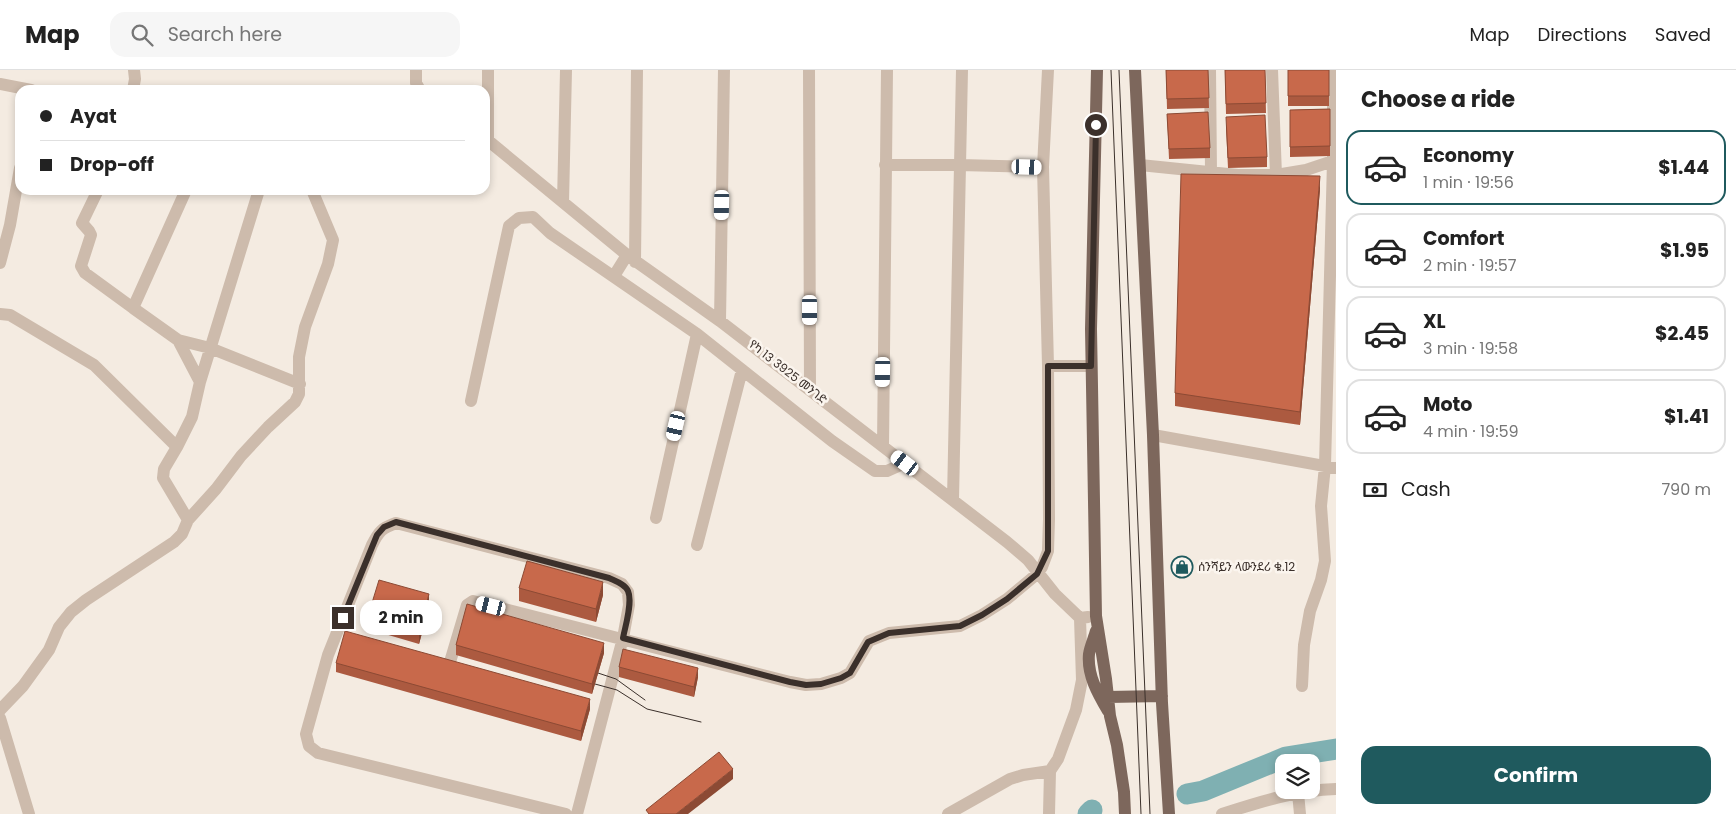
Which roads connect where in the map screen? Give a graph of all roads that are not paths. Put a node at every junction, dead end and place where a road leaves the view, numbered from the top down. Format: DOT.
graph roads {
  1 [pos="134,70"];
  2 [pos="416,70"];
  3 [pos="488,70"];
  4 [pos="566,70"];
  5 [pos="637,70"];
  6 [pos="724,70"];
  7 [pos="809,70"];
  8 [pos="887,70"];
  9 [pos="962,70"];
  10 [pos="1048,70"];
  11 [pos="1097,70"];
  12 [pos="1135,70"];
  13 [pos="1210,70"];
  14 [pos="1272,70"];
  15 [pos="1333,70"];
  16 [pos="0,84"];
  17 [pos="134,85"];
  18 [pos="417,85"];
  19 [pos="488,85"];
  20 [pos="15,87"];
  21 [pos="490,142"];
  22 [pos="1334,161"];
  23 [pos="885,165"];
  24 [pos="960,165"];
  25 [pos="1140,165"];
  26 [pos="1043,167"];
  27 [pos="1211,172"];
  28 [pos="1276,176"];
  29 [pos="15,195"];
  30 [pos="96,195"];
  31 [pos="184,195"];
  32 [pos="257,195"];
  33 [pos="314,195"];
  34 [pos="563,202"];
  35 [pos="631,258"];
  36 [pos="0,263"];
  37 [pos="614,276"];
  38 [pos="133,308"];
  39 [pos="0,314"];
  40 [pos="720,321"];
  41 [pos="697,334"];
  42 [pos="178,340"];
  43 [pos="210,348"];
  44 [pos="1048,366"];
  45 [pos="1091,366"];
  46 [pos="742,370"];
  47 [pos="200,382"];
  48 [pos="300,384"];
  49 [pos="810,390"];
  50 [pos="471,401"];
  51 [pos="1153,436"];
  52 [pos="882,446"];
  53 [pos="177,447"];
  54 [pos="905,463"];
  55 [pos="1330,467"];
  56 [pos="953,499"];
  57 [pos="656,518"];
  58 [pos="188,520"];
  59 [pos="697,544"];
  60 [pos="1037,574"];
  61 [pos="1080,618"];
  62 [pos="1096,621"];
  63 [pos="623,638"];
  64 [pos="450,662"];
  65 [pos="1302,686"];
  66 [pos="1162,696"];
  67 [pos="1108,697"];
  68 [pos="0,710"];
  69 [pos="1110,716"];
  70 [pos="0,718"];
  71 [pos="1050,771"];
  72 [pos="1336,789"];
  73 [pos="1320,790"];
  74 [pos="1275,798"];
  75 [pos="1299,799"];
  76 [pos="29,814"];
  77 [pos="566,814"];
  78 [pos="577,814"];
  79 [pos="948,814"];
  80 [pos="1049,814"];
  81 [pos="1125,814"];
  82 [pos="1169,814"];
  83 [pos="1222,814"];
  84 [pos="1300,814"];
  1 -- 17 [label="street"];
  2 -- 18 [label="street"];
  3 -- 19 [label="street"];
  4 -- 34 [label="street"];
  5 -- 35 [label="street"];
  6 -- 40 [label="street"];
  7 -- 49 [label="street"];
  8 -- 23 [label="street"];
  9 -- 24 [label="street"];
  10 -- 26 [label="street"];
  11 -- 45 [label="main road"];
  12 -- 25 [label="main road"];
  13 -- 27 [label="street"];
  14 -- 28 [label="street"];
  15 -- 22 [label="street"];
  16 -- 20 [label="street"];
  21 -- 34 [label="street, የካ 13 3925 መንገድ"];
  22 -- 28 [label="street"];
  22 -- 55 [label="street"];
  23 -- 24 [label="street"];
  23 -- 52 [label="street"];
  24 -- 26 [label="street"];
  24 -- 56 [label="street"];
  25 -- 27 [label="street"];
  25 -- 51 [label="main road"];
  26 -- 44 [label="street"];
  27 -- 28 [label="street"];
  29 -- 36 [label="street"];
  30 -- 38 [label="street"];
  31 -- 38 [label="street"];
  32 -- 43 [label="street"];
  33 -- 48 [label="street"];
  34 -- 35 [label="street, የካ 13 3925 መንገድ"];
  35 -- 37 [label="street"];
  35 -- 40 [label="street, የካ 13 3925 መንገድ"];
  37 -- 41 [label="street"];
  37 -- 50 [label="street"];
  38 -- 42 [label="street"];
  39 -- 53 [label="street"];
  40 -- 49 [label="street, የካ 13 3925 መንገድ"];
  41 -- 46 [label="street"];
  41 -- 57 [label="street"];
  42 -- 43 [label="street"];
  42 -- 47 [label="street"];
  43 -- 47 [label="street"];
  43 -- 48 [label="street"];
  44 -- 45 [label="street"];
  44 -- 60 [label="street"];
  45 -- 62 [label="main road"];
  46 -- 54 [label="street"];
  46 -- 59 [label="street"];
  47 -- 53 [label="street"];
  48 -- 58 [label="street"];
  49 -- 52 [label="street, የካ 13 3925 መንገድ"];
  51 -- 55 [label="street"];
  51 -- 66 [label="main road"];
  52 -- 54 [label="street, የካ 13 3925 መንገድ"];
  53 -- 58 [label="street"];
  54 -- 56 [label="street, የካ 13 3925 መንገድ"];
  55 -- 65 [label="street"];
  56 -- 60 [label="street, የካ 13 3925 መንገድ"];
  58 -- 68 [label="street"];
  60 -- 61 [label="street, የካ 13 3925 መንገድ"];
  60 -- 63 [label="street"];
  61 -- 62 [label="street"];
  61 -- 71 [label="street"];
  62 -- 67 [label="main road"];
  62 -- 69 [label="main road"];
  63 -- 64 [label="street"];
  63 -- 77 [label="street"];
  63 -- 78 [label="street"];
  66 -- 67 [label="main road"];
  66 -- 82 [label="main road"];
  67 -- 69 [label="main road"];
  69 -- 81 [label="main road"];
  70 -- 76 [label="street"];
  71 -- 79 [label="street"];
  71 -- 80 [label="street"];
  72 -- 73 [label="street"];
  74 -- 83 [label="street"];
  75 -- 84 [label="street"];
}
